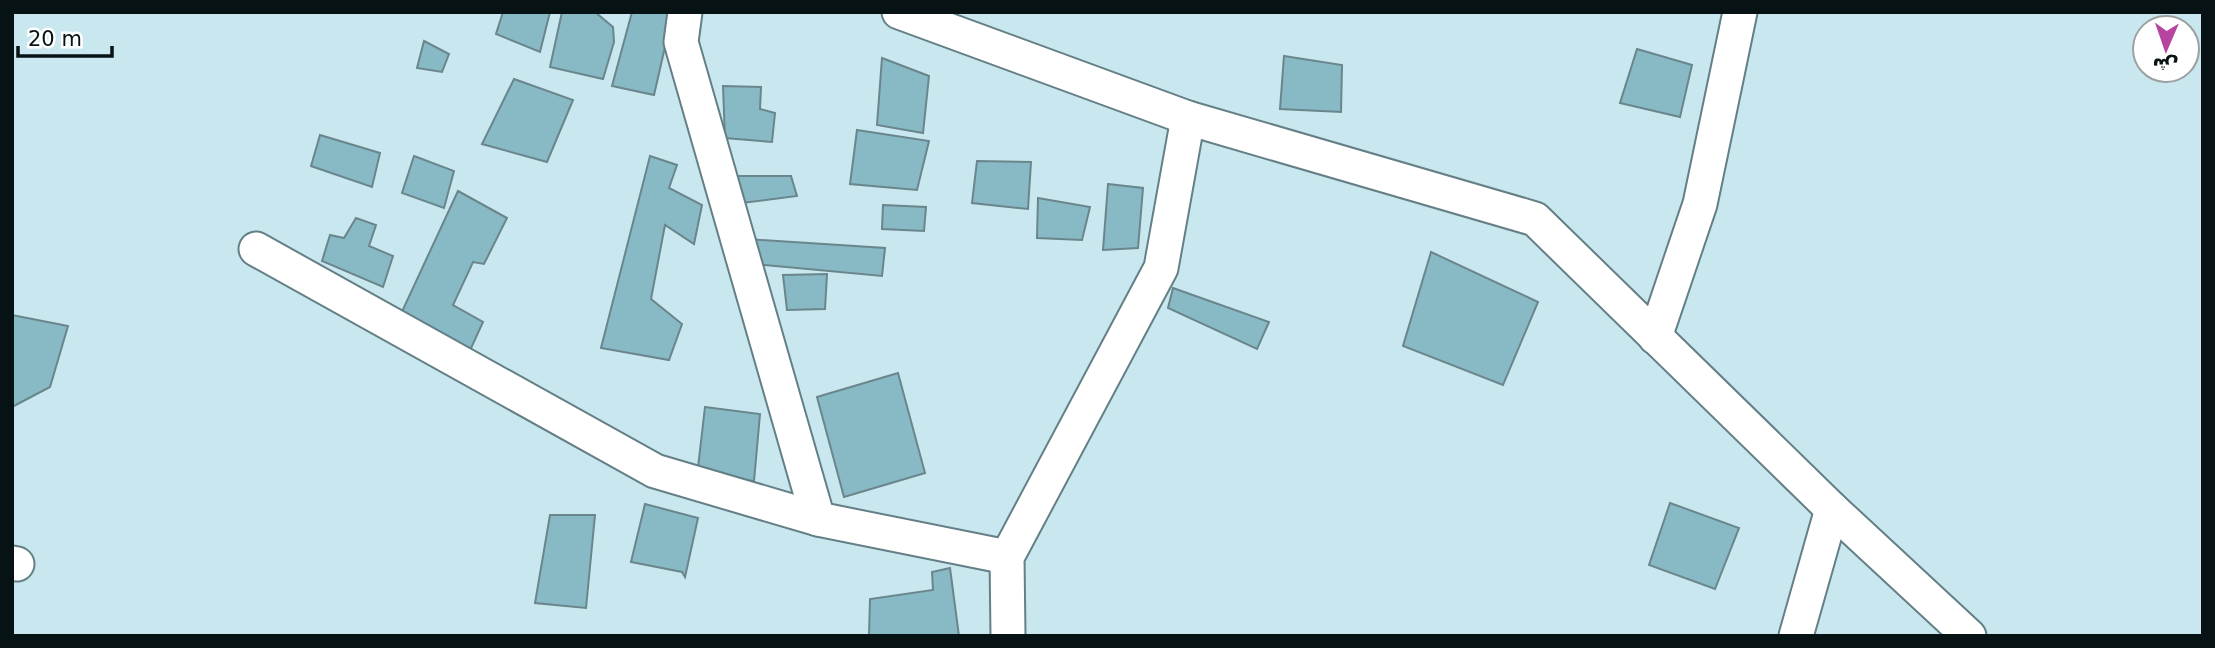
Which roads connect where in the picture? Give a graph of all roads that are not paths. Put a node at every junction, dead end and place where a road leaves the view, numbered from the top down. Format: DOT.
graph roads {
  1 [pos="685,12"];
  2 [pos="899,12"];
  3 [pos="1740,12"];
  4 [pos="1188,118"];
  5 [pos="256,249"];
  6 [pos="1655,337"];
  7 [pos="1832,509"];
  8 [pos="818,519"];
  9 [pos="1007,557"];
  10 [pos="1007,636"];
  11 [pos="1796,636"];
  12 [pos="1969,636"];
  1 -- 8 [label="street"];
  2 -- 4 [label="street"];
  3 -- 6 [label="street"];
  4 -- 6 [label="street"];
  4 -- 9 [label="street"];
  5 -- 8 [label="street"];
  6 -- 7 [label="street"];
  7 -- 11 [label="street"];
  7 -- 12 [label="street"];
  8 -- 9 [label="street"];
  9 -- 10 [label="street"];
}
